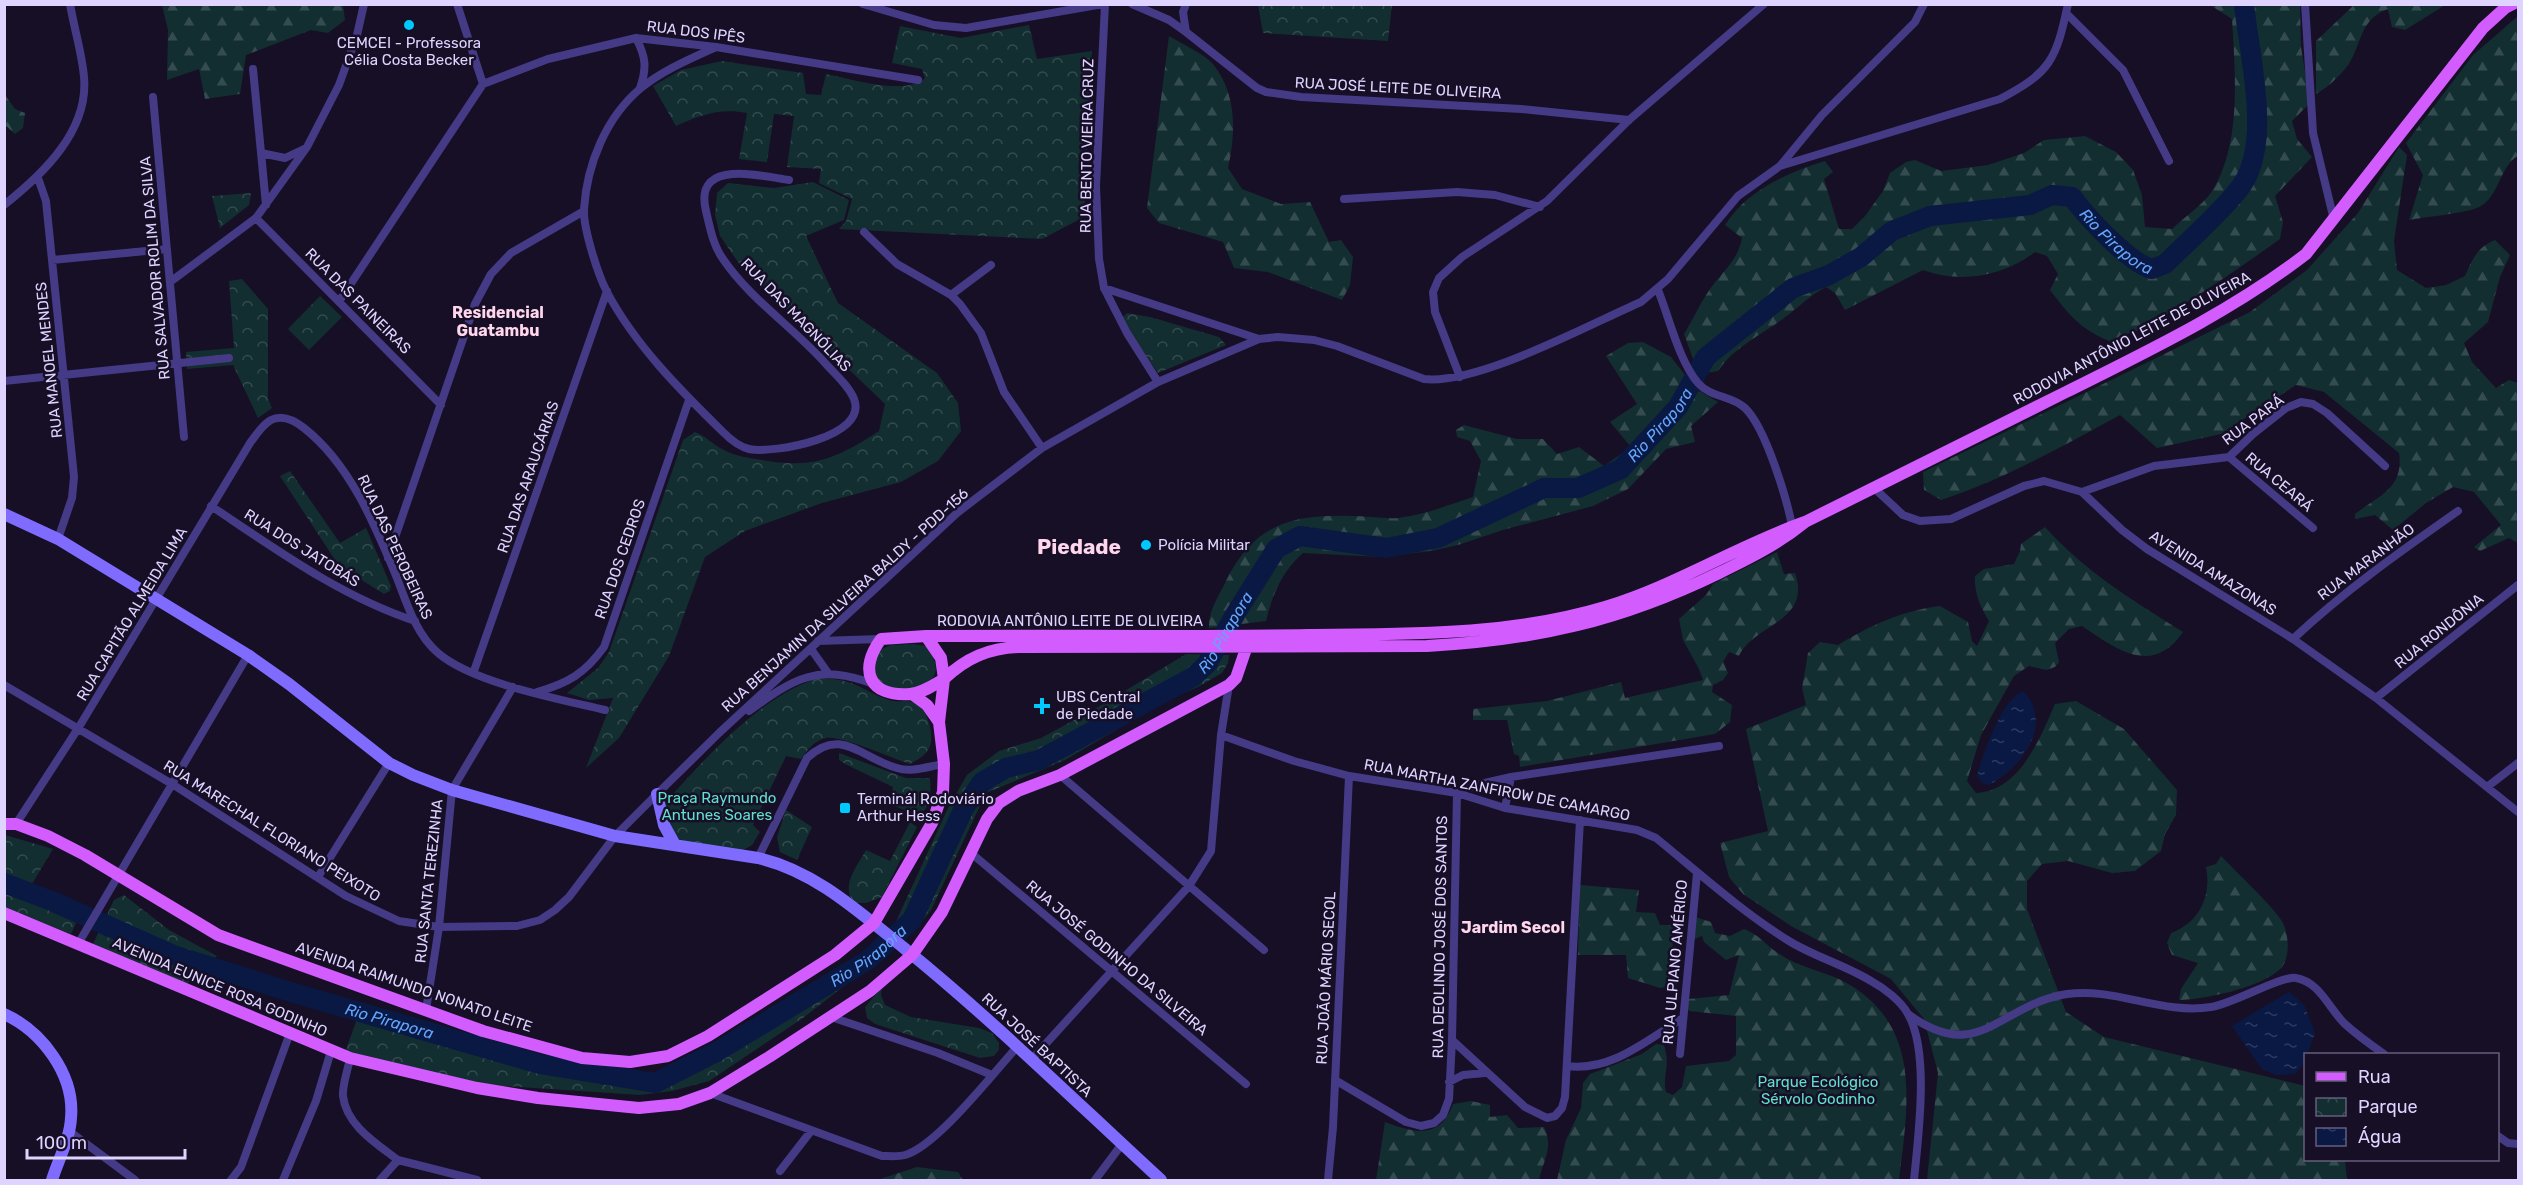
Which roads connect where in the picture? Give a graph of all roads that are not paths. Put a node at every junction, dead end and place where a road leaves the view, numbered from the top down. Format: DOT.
graph roads {
  1 [pos="70,4"];
  2 [pos="364,4"];
  3 [pos="457,4"];
  4 [pos="863,4"];
  5 [pos="1104,4"];
  6 [pos="1132,4"];
  7 [pos="1186,4"];
  8 [pos="1764,4"];
  9 [pos="1924,4"];
  10 [pos="2305,4"];
  11 [pos="2513,4"];
  12 [pos="2067,9"];
  13 [pos="1186,32"];
  14 [pos="636,38"];
  15 [pos="716,47"];
  16 [pos="253,69"];
  17 [pos="918,80"];
  18 [pos="483,84"];
  19 [pos="640,89"];
  20 [pos="153,97"];
  21 [pos="1629,120"];
  22 [pos="307,147"];
  23 [pos="261,153"];
  24 [pos="2169,162"];
  25 [pos="1780,166"];
  26 [pos="38,178"];
  27 [pos="789,180"];
  28 [pos="1344,199"];
  29 [pos="4,205"];
  30 [pos="266,205"];
  31 [pos="1540,207"];
  32 [pos="584,211"];
  33 [pos="256,218"];
  34 [pos="2334,220"];
  35 [pos="864,232"];
  36 [pos="167,249"];
  37 [pos="52,260"];
  38 [pos="991,265"];
  39 [pos="170,282"];
  40 [pos="1104,288"];
  41 [pos="1658,290"];
  42 [pos="607,291"];
  43 [pos="951,295"];
  44 [pos="340,300"];
  45 [pos="1259,339"];
  46 [pos="229,358"];
  47 [pos="178,364"];
  48 [pos="64,376"];
  49 [pos="1460,377"];
  50 [pos="4,381"];
  51 [pos="1158,382"];
  52 [pos="690,400"];
  53 [pos="441,405"];
  54 [pos="272,419"];
  55 [pos="184,437"];
  56 [pos="1042,448"];
  57 [pos="2229,457"];
  58 [pos="2385,466"];
  59 [pos="1873,487"];
  60 [pos="2082,492"];
  61 [pos="211,506"];
  62 [pos="2458,511"];
  63 [pos="4,514"];
  64 [pos="2313,528"];
  65 [pos="1793,529"];
  66 [pos="58,539"];
  67 [pos="388,558"];
  68 [pos="2518,585"];
  69 [pos="156,599"];
  70 [pos="415,621"];
  71 [pos="926,636"];
  72 [pos="985,636"];
  73 [pos="881,639"];
  74 [pos="2293,639"];
  75 [pos="818,641"];
  76 [pos="1202,641"];
  77 [pos="1245,641"];
  78 [pos="1272,646"];
  79 [pos="811,649"];
  80 [pos="248,655"];
  81 [pos="1241,666"];
  82 [pos="956,668"];
  83 [pos="474,671"];
  84 [pos="786,671"];
  85 [pos="828,673"];
  86 [pos="802,678"];
  87 [pos="944,679"];
  88 [pos="874,684"];
  89 [pos="4,685"];
  90 [pos="1229,685"];
  91 [pos="513,687"];
  92 [pos="534,693"];
  93 [pos="912,694"];
  94 [pos="2376,698"];
  95 [pos="605,710"];
  96 [pos="939,722"];
  97 [pos="79,727"];
  98 [pos="719,733"];
  99 [pos="1221,735"];
  100 [pos="1719,746"];
  101 [pos="389,763"];
  102 [pos="2518,763"];
  103 [pos="944,764"];
  104 [pos="1060,775"];
  105 [pos="1349,776"];
  106 [pos="1511,777"];
  107 [pos="172,784"];
  108 [pos="2487,787"];
  109 [pos="452,790"];
  110 [pos="1457,793"];
  111 [pos="657,794"];
  112 [pos="1505,808"];
  113 [pos="2518,812"];
  114 [pos="1580,820"];
  115 [pos="10,824"];
  116 [pos="615,836"];
  117 [pos="675,845"];
  118 [pos="971,854"];
  119 [pos="758,858"];
  120 [pos="1697,873"];
  121 [pos="118,875"];
  122 [pos="318,877"];
  123 [pos="1189,886"];
  124 [pos="4,913"];
  125 [pos="874,923"];
  126 [pos="439,927"];
  127 [pos="80,940"];
  128 [pos="1264,950"];
  129 [pos="908,951"];
  130 [pos="1110,970"];
  131 [pos="426,1010"];
  132 [pos="1908,1013"];
  133 [pos="4,1014"];
  134 [pos="831,1017"];
  135 [pos="1683,1018"];
  136 [pos="290,1033"];
  137 [pos="1452,1040"];
  138 [pos="1018,1046"];
  139 [pos="331,1051"];
  140 [pos="2383,1053"];
  141 [pos="1680,1054"];
  142 [pos="350,1058"];
  143 [pos="1032,1059"];
  144 [pos="1567,1066"];
  145 [pos="1485,1073"];
  146 [pos="992,1075"];
  147 [pos="1335,1080"];
  148 [pos="1449,1082"];
  149 [pos="1246,1084"];
  150 [pos="710,1093"];
  151 [pos="69,1131"];
  152 [pos="811,1131"];
  153 [pos="2499,1137"];
  154 [pos="1122,1144"];
  155 [pos="2518,1144"];
  156 [pos="398,1160"];
  157 [pos="780,1171"];
  158 [pos="52,1180"];
  159 [pos="135,1180"];
  160 [pos="231,1180"];
  161 [pos="283,1180"];
  162 [pos="380,1180"];
  163 [pos="477,1180"];
  164 [pos="1095,1180"];
  165 [pos="1161,1180"];
  166 [pos="1328,1180"];
  167 [pos="1914,1180"];
  1 -- 26 [label="street"];
  2 -- 22 [label="street"];
  3 -- 18 [label="street"];
  4 -- 5 [label="street"];
  5 -- 40 [label="street, RUA BENTO VIEIRA CRUZ"];
  6 -- 13 [label="street, RUA JOSÉ LEITE DE OLIVEIRA"];
  7 -- 13 [label="street"];
  8 -- 21 [label="street"];
  9 -- 25 [label="street"];
  10 -- 34 [label="street"];
  11 -- 34 [label="main road, RODOVIA ANTÔNIO LEITE DE OLIVEIRA"];
  12 -- 24 [label="street"];
  12 -- 25 [label="street, RUA BENJAMIN DA SILVEIRA BALDY - PDD-156"];
  13 -- 21 [label="street, RUA JOSÉ LEITE DE OLIVEIRA"];
  14 -- 15 [label="street, RUA DOS IPÊS"];
  14 -- 18 [label="street, RUA DOS IPÊS"];
  14 -- 19 [label="street"];
  15 -- 17 [label="street, RUA DOS IPÊS"];
  15 -- 19 [label="street, RUA DAS MAGNÓLIAS"];
  16 -- 23 [label="street"];
  18 -- 44 [label="street"];
  19 -- 32 [label="street, RUA DAS MAGNÓLIAS"];
  20 -- 36 [label="street, RUA SALVADOR ROLIM DA SILVA"];
  21 -- 31 [label="street"];
  22 -- 23 [label="street"];
  22 -- 30 [label="street"];
  23 -- 30 [label="street"];
  25 -- 41 [label="street, RUA BENJAMIN DA SILVEIRA BALDY - PDD-156"];
  26 -- 29 [label="street"];
  26 -- 37 [label="street, RUA MANOEL MENDES"];
  27 -- 52 [label="street, RUA DAS MAGNÓLIAS"];
  28 -- 31 [label="street"];
  30 -- 33 [label="street"];
  31 -- 49 [label="street"];
  32 -- 42 [label="street, RUA DAS MAGNÓLIAS"];
  32 -- 53 [label="street"];
  33 -- 39 [label="street"];
  33 -- 44 [label="street, RUA DAS PAINEIRAS"];
  34 -- 59 [label="main road, RODOVIA ANTÔNIO LEITE DE OLIVEIRA"];
  35 -- 43 [label="street"];
  36 -- 37 [label="street"];
  36 -- 39 [label="street, RUA SALVADOR ROLIM DA SILVA"];
  37 -- 48 [label="street, RUA MANOEL MENDES"];
  38 -- 43 [label="street"];
  39 -- 47 [label="street, RUA SALVADOR ROLIM DA SILVA"];
  40 -- 45 [label="street"];
  40 -- 51 [label="street, RUA BENTO VIEIRA CRUZ"];
  41 -- 49 [label="street, RUA BENJAMIN DA SILVEIRA BALDY - PDD-156"];
  41 -- 65 [label="street"];
  42 -- 52 [label="street, RUA DAS MAGNÓLIAS"];
  42 -- 83 [label="street, RUA DAS ARAUCÁRIAS"];
  43 -- 56 [label="street"];
  44 -- 53 [label="street, RUA DAS PAINEIRAS"];
  45 -- 49 [label="street, RUA BENJAMIN DA SILVEIRA BALDY - PDD-156"];
  45 -- 51 [label="street, RUA BENJAMIN DA SILVEIRA BALDY - PDD-156"];
  46 -- 47 [label="street"];
  47 -- 48 [label="street"];
  47 -- 55 [label="street, RUA SALVADOR ROLIM DA SILVA"];
  48 -- 50 [label="street"];
  48 -- 66 [label="street, RUA MANOEL MENDES"];
  51 -- 56 [label="street, RUA BENJAMIN DA SILVEIRA BALDY - PDD-156"];
  52 -- 92 [label="street, RUA DOS CEDROS"];
  53 -- 67 [label="street"];
  54 -- 61 [label="street, RUA CAPITÃO ALMEIDA LIMA"];
  54 -- 67 [label="street, RUA DAS PEROBEIRAS"];
  56 -- 75 [label="street, RUA BENJAMIN DA SILVEIRA BALDY - PDD-156"];
  57 -- 58 [label="street, RUA PARÁ"];
  57 -- 60 [label="street, RUA PARÁ"];
  57 -- 64 [label="street, RUA CEARÁ"];
  59 -- 60 [label="street, AVENIDA AMAZONAS"];
  59 -- 65 [label="main road, RODOVIA ANTÔNIO LEITE DE OLIVEIRA"];
  60 -- 74 [label="street, AVENIDA AMAZONAS"];
  61 -- 69 [label="street, RUA CAPITÃO ALMEIDA LIMA"];
  61 -- 70 [label="street, RUA DOS JATOBÁS"];
  62 -- 74 [label="street, RUA MARANHÃO"];
  63 -- 66 [label="street"];
  65 -- 77 [label="main road, RODOVIA ANTÔNIO LEITE DE OLIVEIRA"];
  65 -- 78 [label="main road, RODOVIA ANTÔNIO LEITE DE OLIVEIRA"];
  66 -- 69 [label="street"];
  67 -- 70 [label="street, RUA DAS PEROBEIRAS"];
  68 -- 94 [label="street, RUA RONDÔNIA"];
  69 -- 80 [label="street"];
  69 -- 97 [label="street, RUA CAPITÃO ALMEIDA LIMA"];
  70 -- 83 [label="street, RUA DAS PEROBEIRAS"];
  71 -- 72 [label="main road, RODOVIA ANTÔNIO LEITE DE OLIVEIRA"];
  71 -- 73 [label="main road, RODOVIA ANTÔNIO LEITE DE OLIVEIRA"];
  71 -- 87 [label="main road, RODOVIA ANTÔNIO LEITE DE OLIVEIRA"];
  72 -- 76 [label="main road, RODOVIA ANTÔNIO LEITE DE OLIVEIRA"];
  72 -- 82 [label="main road"];
  73 -- 75 [label="street, RODOVIA ANTÔNIO LEITE DE OLIVEIRA"];
  73 -- 88 [label="main road"];
  74 -- 94 [label="street, AVENIDA AMAZONAS"];
  75 -- 79 [label="street, RUA BENJAMIN DA SILVEIRA BALDY - PDD-156"];
  76 -- 77 [label="main road, RODOVIA ANTÔNIO LEITE DE OLIVEIRA"];
  76 -- 82 [label="main road, RODOVIA ANTÔNIO LEITE DE OLIVEIRA"];
  77 -- 78 [label="main road, RODOVIA ANTÔNIO LEITE DE OLIVEIRA"];
  77 -- 81 [label="main road"];
  78 -- 81 [label="main road"];
  79 -- 84 [label="street, RUA BENJAMIN DA SILVEIRA BALDY - PDD-156"];
  79 -- 85 [label="street"];
  80 -- 101 [label="street"];
  80 -- 107 [label="street"];
  81 -- 90 [label="main road"];
  82 -- 87 [label="main road, RODOVIA ANTÔNIO LEITE DE OLIVEIRA"];
  83 -- 91 [label="street, RUA DAS PEROBEIRAS"];
  84 -- 86 [label="street"];
  84 -- 98 [label="street, RUA BENJAMIN DA SILVEIRA BALDY - PDD-156"];
  85 -- 86 [label="street"];
  85 -- 88 [label="street"];
  86 -- 98 [label="street"];
  87 -- 93 [label="main road, RODOVIA ANTÔNIO LEITE DE OLIVEIRA"];
  87 -- 96 [label="main road, AVENIDA RAIMUNDO NONATO LEITE"];
  88 -- 93 [label="main road"];
  89 -- 97 [label="street, RUA MARECHAL FLORIANO PEIXOTO"];
  90 -- 99 [label="street"];
  90 -- 104 [label="main road"];
  91 -- 92 [label="street, RUA DAS PEROBEIRAS"];
  91 -- 109 [label="street"];
  92 -- 95 [label="street, RUA DAS PEROBEIRAS"];
  93 -- 96 [label="main road"];
  94 -- 108 [label="street, AVENIDA AMAZONAS"];
  96 -- 103 [label="main road, AVENIDA RAIMUNDO NONATO LEITE"];
  97 -- 107 [label="street, RUA MARECHAL FLORIANO PEIXOTO"];
  97 -- 115 [label="street, RUA CAPITÃO ALMEIDA LIMA"];
  98 -- 111 [label="street, RUA BENJAMIN DA SILVEIRA BALDY - PDD-156"];
  99 -- 105 [label="street, RUA MARTHA ZANFIROW DE CAMARGO"];
  99 -- 123 [label="street"];
  100 -- 106 [label="street"];
  101 -- 109 [label="street"];
  101 -- 122 [label="street"];
  102 -- 108 [label="street"];
  103 -- 119 [label="street"];
  103 -- 125 [label="main road, AVENIDA RAIMUNDO NONATO LEITE"];
  104 -- 118 [label="main road"];
  104 -- 123 [label="street"];
  105 -- 110 [label="street, RUA MARTHA ZANFIROW DE CAMARGO"];
  105 -- 147 [label="street, RUA JOÃO MÁRIO SECOL"];
  106 -- 110 [label="street"];
  106 -- 112 [label="street"];
  107 -- 121 [label="street"];
  107 -- 122 [label="street, RUA MARECHAL FLORIANO PEIXOTO"];
  108 -- 113 [label="street, AVENIDA AMAZONAS"];
  109 -- 116 [label="street"];
  109 -- 126 [label="street, RUA SANTA TEREZINHA"];
  110 -- 112 [label="street, RUA MARTHA ZANFIROW DE CAMARGO"];
  110 -- 137 [label="street, RUA DEOLINDO JOSÉ DOS SANTOS"];
  111 -- 116 [label="street, RUA BENJAMIN DA SILVEIRA BALDY - PDD-156"];
  111 -- 117 [label="street"];
  112 -- 114 [label="street, RUA MARTHA ZANFIROW DE CAMARGO"];
  114 -- 120 [label="street, RUA MARTHA ZANFIROW DE CAMARGO"];
  114 -- 144 [label="street"];
  115 -- 121 [label="main road, AVENIDA RAIMUNDO NONATO LEITE"];
  116 -- 117 [label="street"];
  116 -- 126 [label="street, RUA MARECHAL FLORIANO PEIXOTO"];
  117 -- 119 [label="street"];
  118 -- 129 [label="main road"];
  118 -- 130 [label="street, RUA JOSÉ GODINHO DA SILVEIRA"];
  119 -- 125 [label="street"];
  120 -- 132 [label="street, RUA MARTHA ZANFIROW DE CAMARGO"];
  120 -- 135 [label="street, RUA ULPIANO AMÉRICO"];
  121 -- 127 [label="street"];
  121 -- 131 [label="main road, AVENIDA RAIMUNDO NONATO LEITE"];
  122 -- 126 [label="street, RUA MARECHAL FLORIANO PEIXOTO"];
  123 -- 128 [label="street"];
  123 -- 130 [label="street"];
  124 -- 127 [label="main road, AVENIDA EUNICE ROSA GODINHO"];
  125 -- 129 [label="street, RUA JOSÉ BAPTISTA"];
  125 -- 131 [label="main road, AVENIDA RAIMUNDO NONATO LEITE"];
  126 -- 131 [label="street, RUA SANTA TEREZINHA"];
  127 -- 136 [label="main road, AVENIDA EUNICE ROSA GODINHO"];
  129 -- 134 [label="main road, AVENIDA EUNICE ROSA GODINHO"];
  129 -- 138 [label="street, RUA JOSÉ BAPTISTA"];
  130 -- 143 [label="street"];
  130 -- 149 [label="street, RUA JOSÉ GODINHO DA SILVEIRA"];
  132 -- 140 [label="street"];
  132 -- 167 [label="street, RUA MARTHA ZANFIROW DE CAMARGO"];
  133 -- 151 [label="street"];
  134 -- 146 [label="street"];
  134 -- 150 [label="main road, AVENIDA EUNICE ROSA GODINHO"];
  135 -- 141 [label="street, RUA ULPIANO AMÉRICO"];
  135 -- 144 [label="street"];
  136 -- 139 [label="main road, AVENIDA EUNICE ROSA GODINHO"];
  136 -- 160 [label="street"];
  137 -- 145 [label="street"];
  137 -- 148 [label="street, RUA DEOLINDO JOSÉ DOS SANTOS"];
  138 -- 143 [label="street, RUA JOSÉ BAPTISTA"];
  138 -- 146 [label="street"];
  139 -- 142 [label="main road, AVENIDA EUNICE ROSA GODINHO"];
  139 -- 161 [label="street"];
  142 -- 150 [label="main road, AVENIDA EUNICE ROSA GODINHO"];
  142 -- 156 [label="street"];
  143 -- 154 [label="street, RUA JOSÉ BAPTISTA"];
  144 -- 145 [label="street"];
  145 -- 148 [label="street"];
  146 -- 152 [label="street"];
  147 -- 148 [label="street, RUA DEOLINDO JOSÉ DOS SANTOS"];
  147 -- 166 [label="street, RUA JOÃO MÁRIO SECOL"];
  150 -- 152 [label="street"];
  151 -- 158 [label="street"];
  151 -- 159 [label="street"];
  152 -- 157 [label="street"];
  153 -- 155 [label="street"];
  154 -- 164 [label="street"];
  154 -- 165 [label="street, RUA JOSÉ BAPTISTA"];
  156 -- 162 [label="street"];
  156 -- 163 [label="street"];
}
